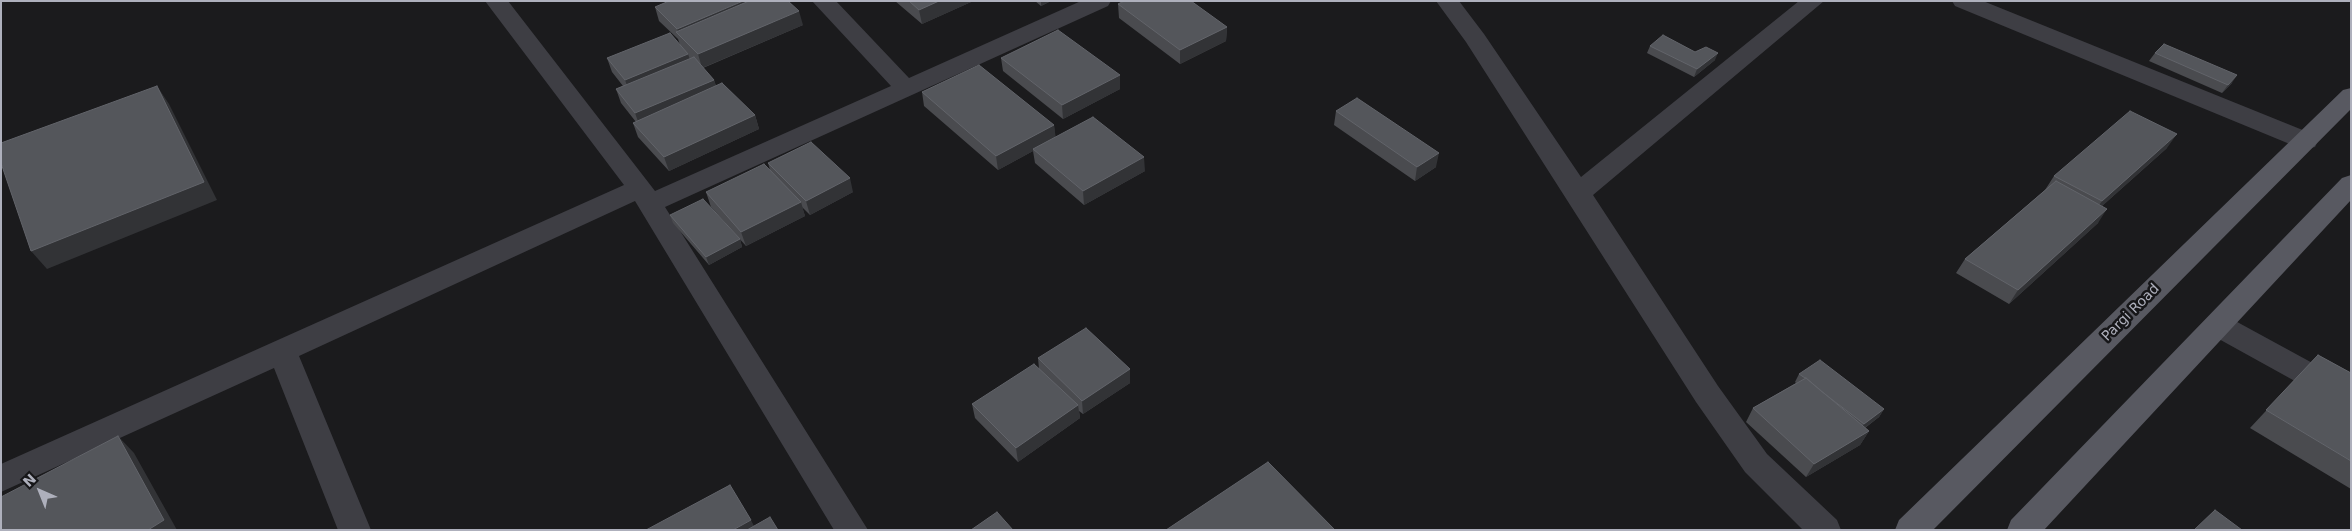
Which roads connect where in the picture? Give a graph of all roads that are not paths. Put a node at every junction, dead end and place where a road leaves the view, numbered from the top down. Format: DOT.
graph roads {
  1 [pos="496,1"];
  2 [pos="823,1"];
  3 [pos="1100,1"];
  4 [pos="1447,1"];
  5 [pos="1812,1"];
  6 [pos="1963,1"];
  7 [pos="906,88"];
  8 [pos="2351,95"];
  9 [pos="2306,141"];
  10 [pos="2351,184"];
  11 [pos="1578,193"];
  12 [pos="645,196"];
  13 [pos="2218,325"];
  14 [pos="282,351"];
  15 [pos="2351,398"];
  16 [pos="1,479"];
  17 [pos="355,530"];
  18 [pos="852,530"];
  19 [pos="1825,530"];
  20 [pos="1911,530"];
  21 [pos="2024,530"];
  1 -- 12 [label="street"];
  2 -- 7 [label="street"];
  3 -- 7 [label="street"];
  4 -- 11 [label="street"];
  5 -- 11 [label="street"];
  6 -- 9 [label="street"];
  7 -- 12 [label="street"];
  8 -- 9 [label="main road, Pargi Road"];
  9 -- 20 [label="main road, Pargi Road"];
  10 -- 13 [label="main road"];
  11 -- 19 [label="street"];
  12 -- 14 [label="street"];
  12 -- 18 [label="street"];
  13 -- 15 [label="street"];
  13 -- 21 [label="main road"];
  14 -- 16 [label="street"];
  14 -- 17 [label="street"];
}
